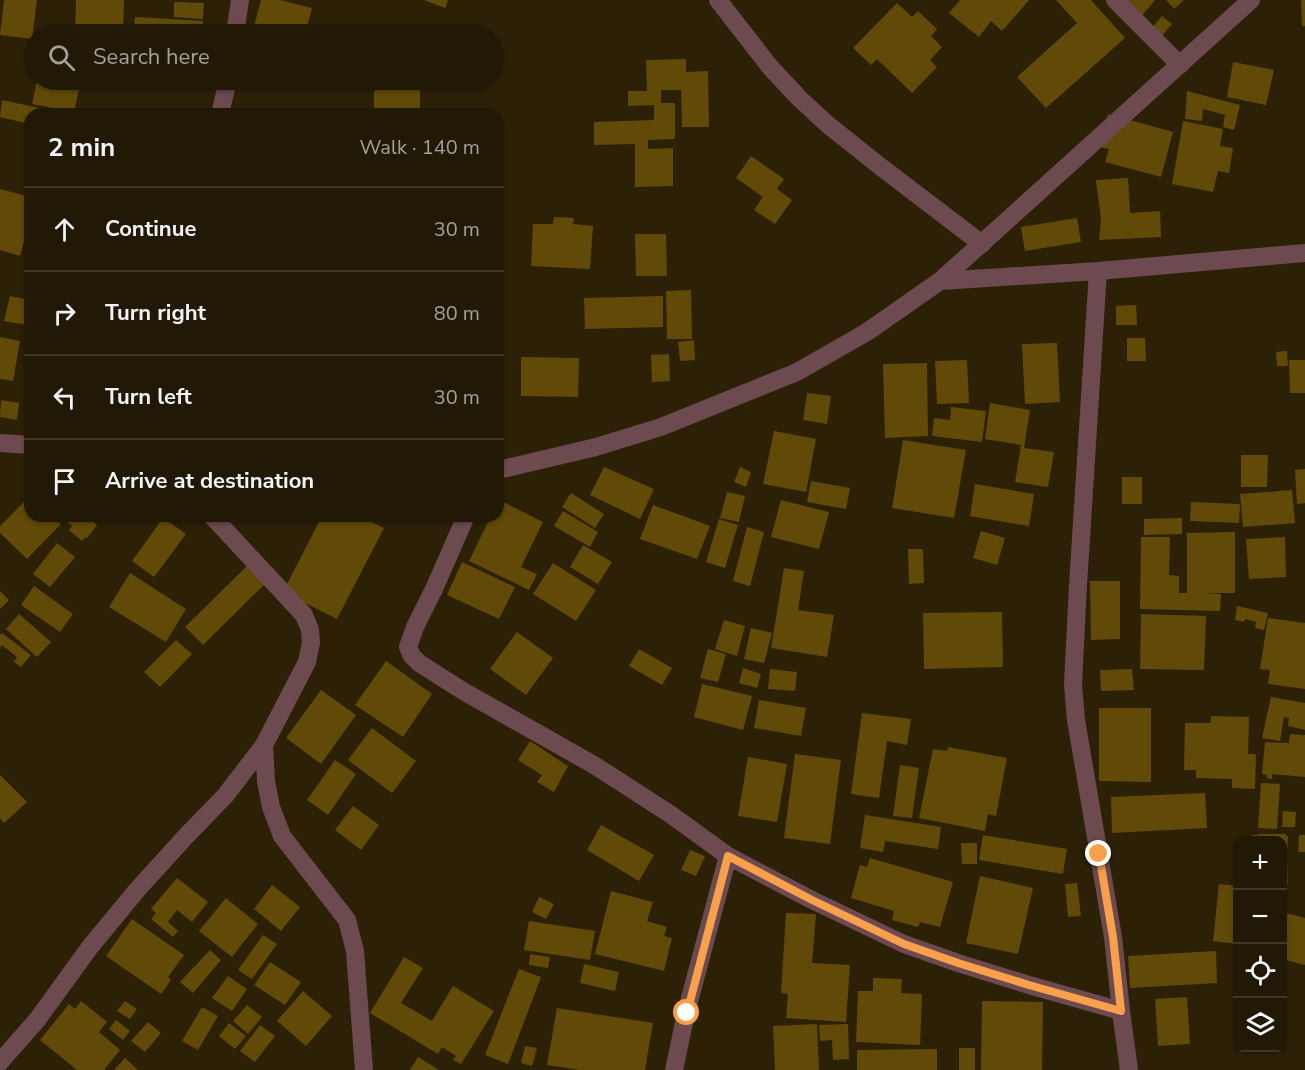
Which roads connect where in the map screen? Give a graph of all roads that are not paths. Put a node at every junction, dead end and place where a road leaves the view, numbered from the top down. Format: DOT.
graph roads {
  1 [pos="240,0"];
  2 [pos="718,0"];
  3 [pos="1115,0"];
  4 [pos="1251,0"];
  5 [pos="236,24"];
  6 [pos="1180,65"];
  7 [pos="226,90"];
  8 [pos="221,108"];
  9 [pos="982,244"];
  10 [pos="1305,253"];
  11 [pos="1098,271"];
  12 [pos="940,281"];
  13 [pos="0,443"];
  14 [pos="24,445"];
  15 [pos="504,469"];
  16 [pos="218,522"];
  17 [pos="463,522"];
  18 [pos="264,745"];
  19 [pos="728,856"];
  20 [pos="1121,1011"];
  21 [pos="0,1062"];
  22 [pos="364,1070"];
  23 [pos="674,1070"];
  24 [pos="1129,1070"];
  1 -- 5 [label="street"];
  2 -- 9 [label="street"];
  3 -- 6 [label="street"];
  4 -- 6 [label="street"];
  6 -- 9 [label="street"];
  7 -- 8 [label="street"];
  9 -- 12 [label="street"];
  10 -- 11 [label="street"];
  11 -- 12 [label="street"];
  11 -- 20 [label="street"];
  12 -- 15 [label="street"];
  13 -- 14 [label="street"];
  16 -- 18 [label="street"];
  17 -- 19 [label="street"];
  18 -- 21 [label="street"];
  18 -- 22 [label="street"];
  19 -- 20 [label="street"];
  19 -- 23 [label="street"];
  20 -- 24 [label="street"];
}
